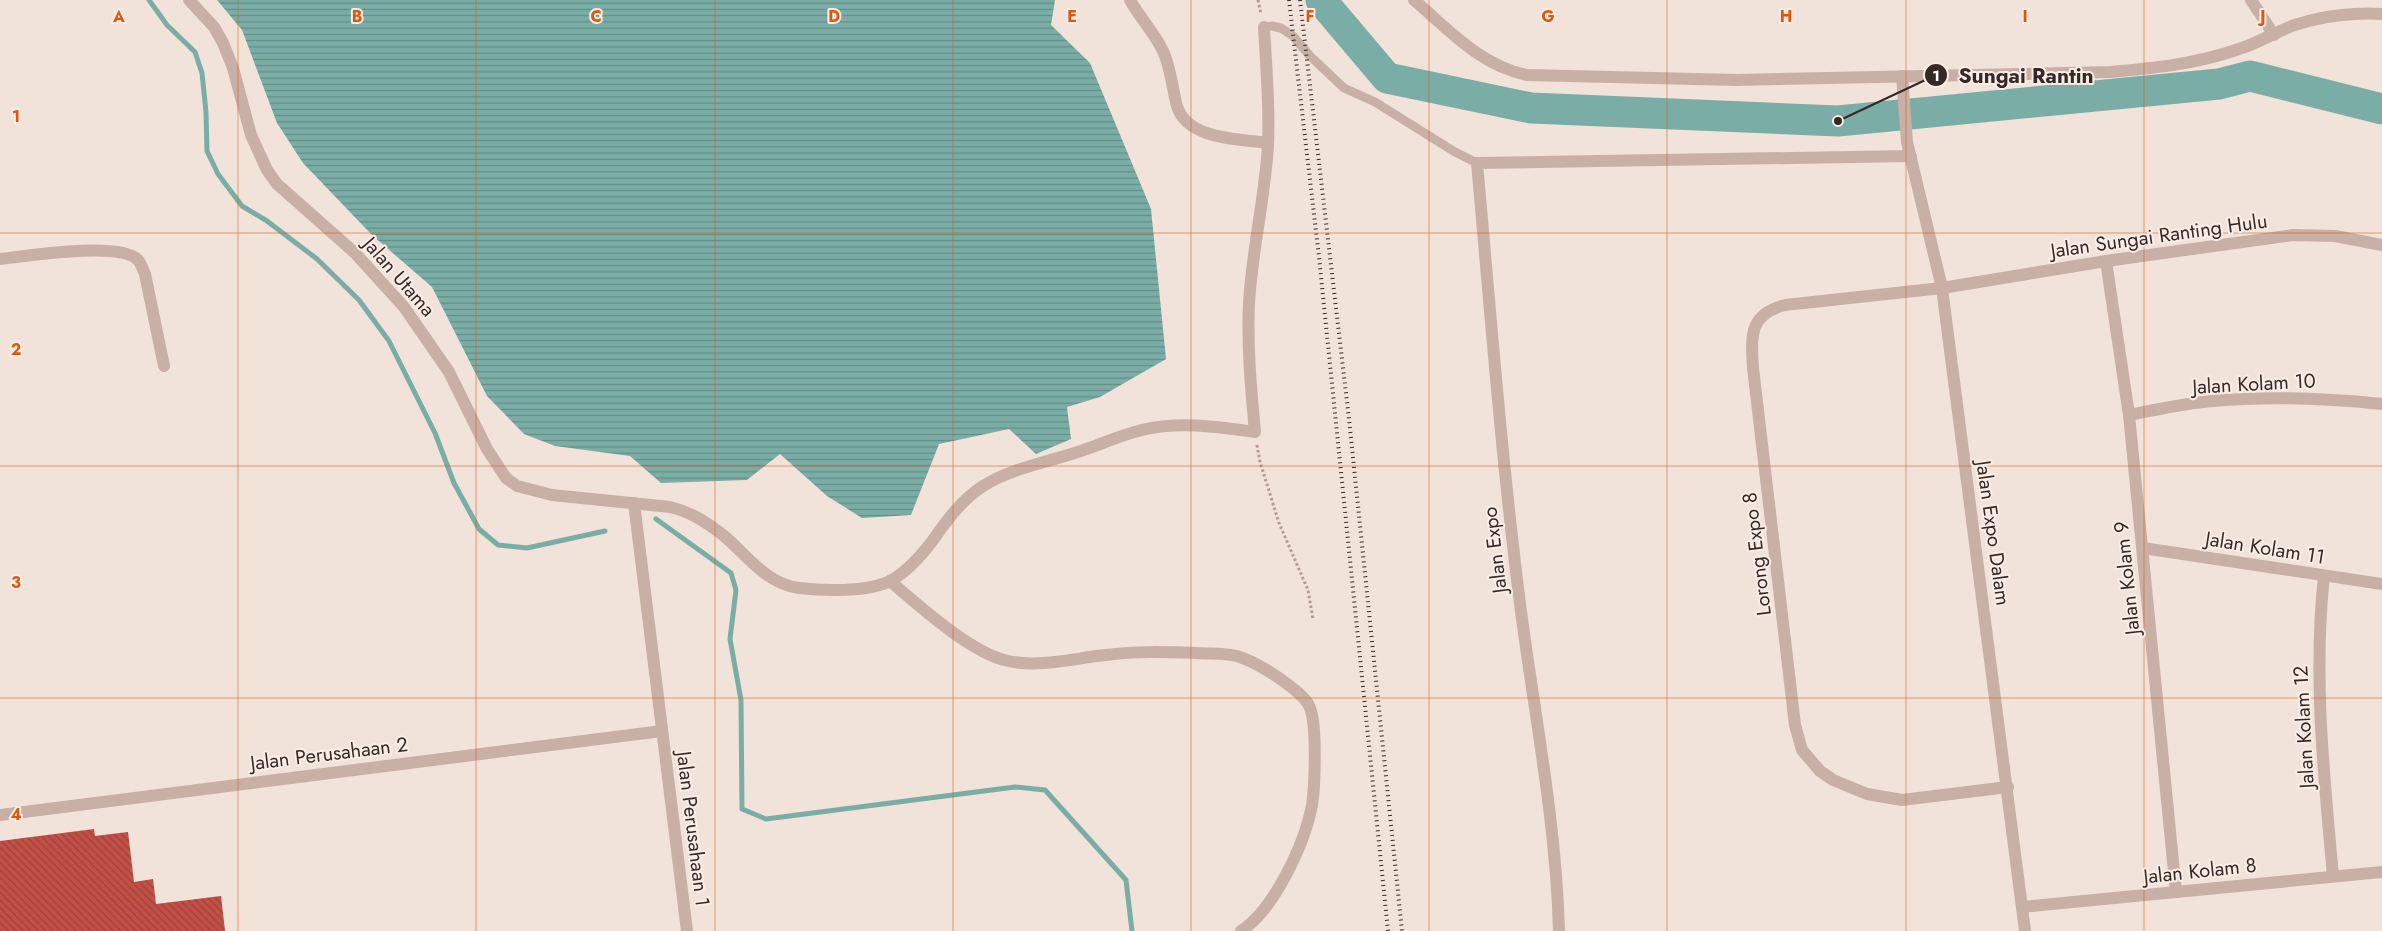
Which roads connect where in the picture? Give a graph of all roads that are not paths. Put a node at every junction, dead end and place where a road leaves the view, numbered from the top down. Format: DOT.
graph roads {
  1 [pos="189,0"];
  2 [pos="1130,0"];
  3 [pos="1414,0"];
  4 [pos="2251,0"];
  5 [pos="2382,14"];
  6 [pos="1264,27"];
  7 [pos="2274,35"];
  8 [pos="1902,76"];
  9 [pos="1268,143"];
  10 [pos="1910,156"];
  11 [pos="1477,163"];
  12 [pos="2382,244"];
  13 [pos="0,259"];
  14 [pos="2106,261"];
  15 [pos="1942,288"];
  16 [pos="164,366"];
  17 [pos="2382,404"];
  18 [pos="2129,415"];
  19 [pos="634,504"];
  20 [pos="2143,548"];
  21 [pos="2324,576"];
  22 [pos="890,581"];
  23 [pos="2382,584"];
  24 [pos="662,731"];
  25 [pos="2008,787"];
  26 [pos="0,815"];
  27 [pos="2382,872"];
  28 [pos="2333,876"];
  29 [pos="2176,892"];
  30 [pos="2022,907"];
  31 [pos="687,931"];
  32 [pos="1241,931"];
  33 [pos="1559,931"];
  34 [pos="2026,931"];
  1 -- 19 [label="street, Jalan Utama"];
  2 -- 9 [label="street"];
  3 -- 8 [label="street"];
  4 -- 7 [label="street"];
  5 -- 7 [label="street"];
  6 -- 9 [label="street"];
  6 -- 11 [label="lane"];
  7 -- 8 [label="street"];
  8 -- 10 [label="street, Jalan Expo Dalam"];
  9 -- 22 [label="street"];
  10 -- 11 [label="street"];
  10 -- 15 [label="street, Jalan Expo Dalam"];
  11 -- 33 [label="street, Jalan Expo"];
  12 -- 14 [label="street, Jalan Sungai Ranting Hulu"];
  13 -- 16 [label="street"];
  14 -- 15 [label="street, Jalan Sungai Ranting Hulu"];
  14 -- 18 [label="street, Jalan Kolam 9"];
  15 -- 25 [label="street, Jalan Expo Dalam"];
  15 -- 25 [label="street, Lorong Expo 8"];
  17 -- 18 [label="street, Jalan Kolam 10"];
  18 -- 20 [label="street, Jalan Kolam 9"];
  19 -- 22 [label="street, Jalan Utama"];
  19 -- 24 [label="street, Jalan Perusahaan 1"];
  20 -- 21 [label="street, Jalan Kolam 11"];
  20 -- 29 [label="street, Jalan Kolam 9"];
  21 -- 23 [label="street, Jalan Kolam 11"];
  21 -- 28 [label="street, Jalan Kolam 12"];
  22 -- 32 [label="street"];
  24 -- 26 [label="street, Jalan Perusahaan 2"];
  24 -- 31 [label="street, Jalan Perusahaan 1"];
  25 -- 30 [label="street, Jalan Expo Dalam"];
  27 -- 28 [label="street, Jalan Kolam 8"];
  28 -- 29 [label="street, Jalan Kolam 8"];
  29 -- 30 [label="street, Jalan Kolam 8"];
  30 -- 34 [label="street, Jalan Expo Dalam"];
}
